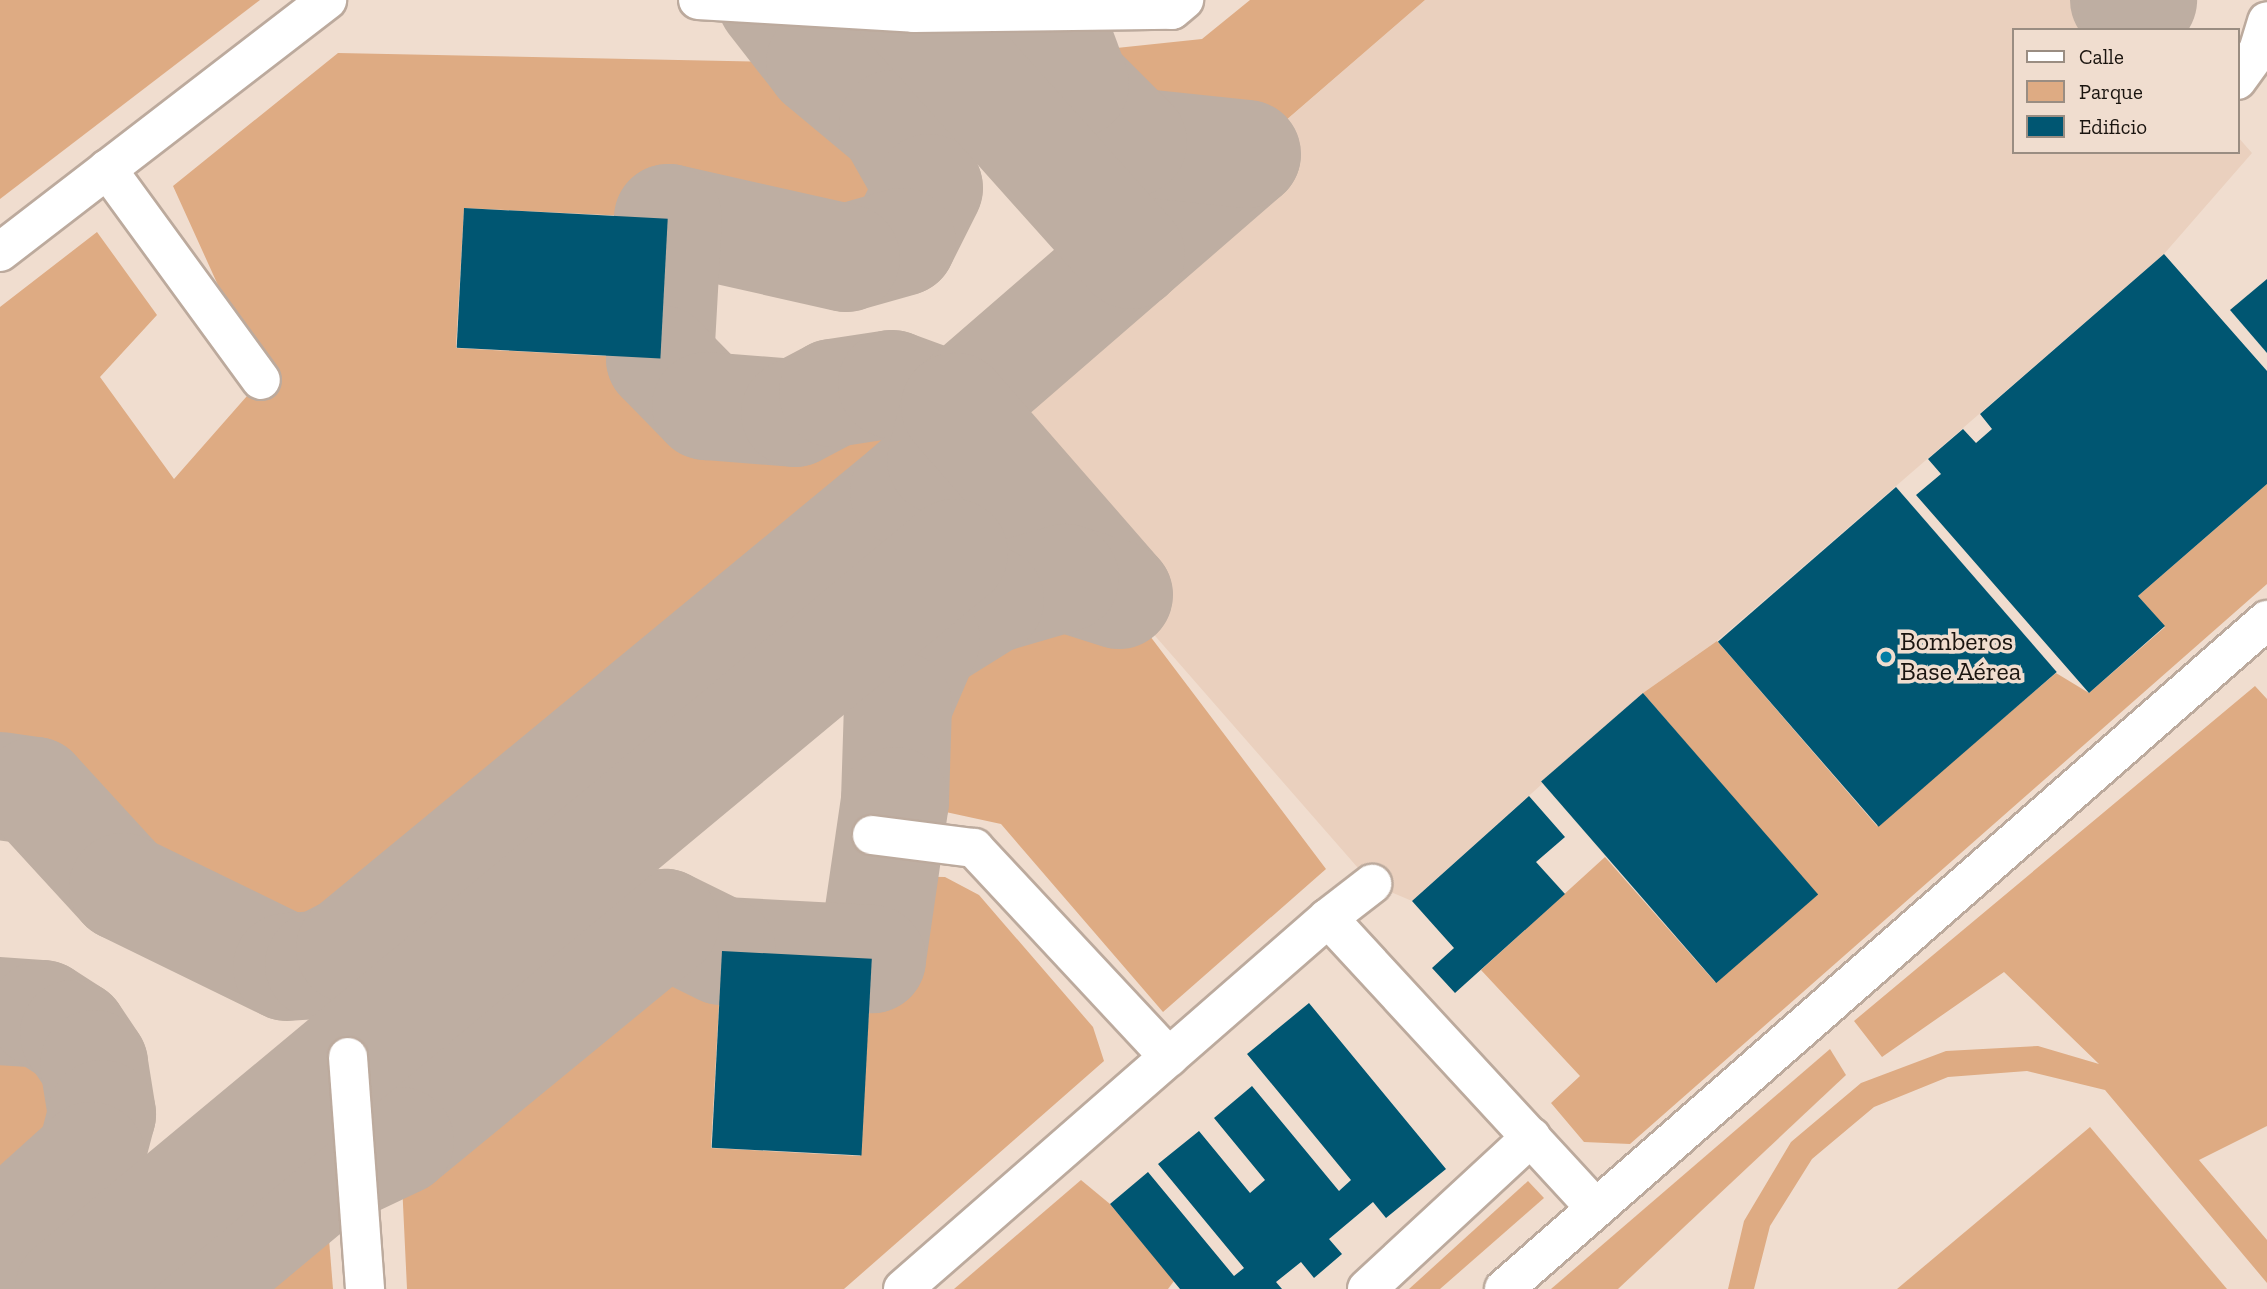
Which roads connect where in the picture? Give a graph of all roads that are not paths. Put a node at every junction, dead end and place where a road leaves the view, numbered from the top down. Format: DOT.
graph roads {
  1 [pos="327,0"];
  2 [pos="698,0"];
  3 [pos="1184,0"];
  4 [pos="2267,21"];
  5 [pos="2239,76"];
  6 [pos="107,169"];
  7 [pos="0,252"];
  8 [pos="261,380"];
  9 [pos="2261,638"];
  10 [pos="872,835"];
  11 [pos="1372,884"];
  12 [pos="1328,918"];
  13 [pos="348,1056"];
  14 [pos="1169,1057"];
  15 [pos="1531,1137"];
  16 [pos="1596,1208"];
  17 [pos="365,1289"];
  18 [pos="903,1289"];
  19 [pos="1367,1289"];
  20 [pos="1504,1289"];
  1 -- 6 [label="lane"];
  2 -- 3 [label="lane"];
  4 -- 5 [label="lane"];
  6 -- 7 [label="lane"];
  6 -- 8 [label="lane"];
  9 -- 16 [label="lane"];
  10 -- 14 [label="lane"];
  11 -- 12 [label="lane"];
  12 -- 14 [label="lane"];
  12 -- 15 [label="lane"];
  13 -- 17 [label="lane"];
  14 -- 18 [label="lane"];
  15 -- 16 [label="lane"];
  15 -- 19 [label="lane"];
  16 -- 20 [label="lane"];
}
